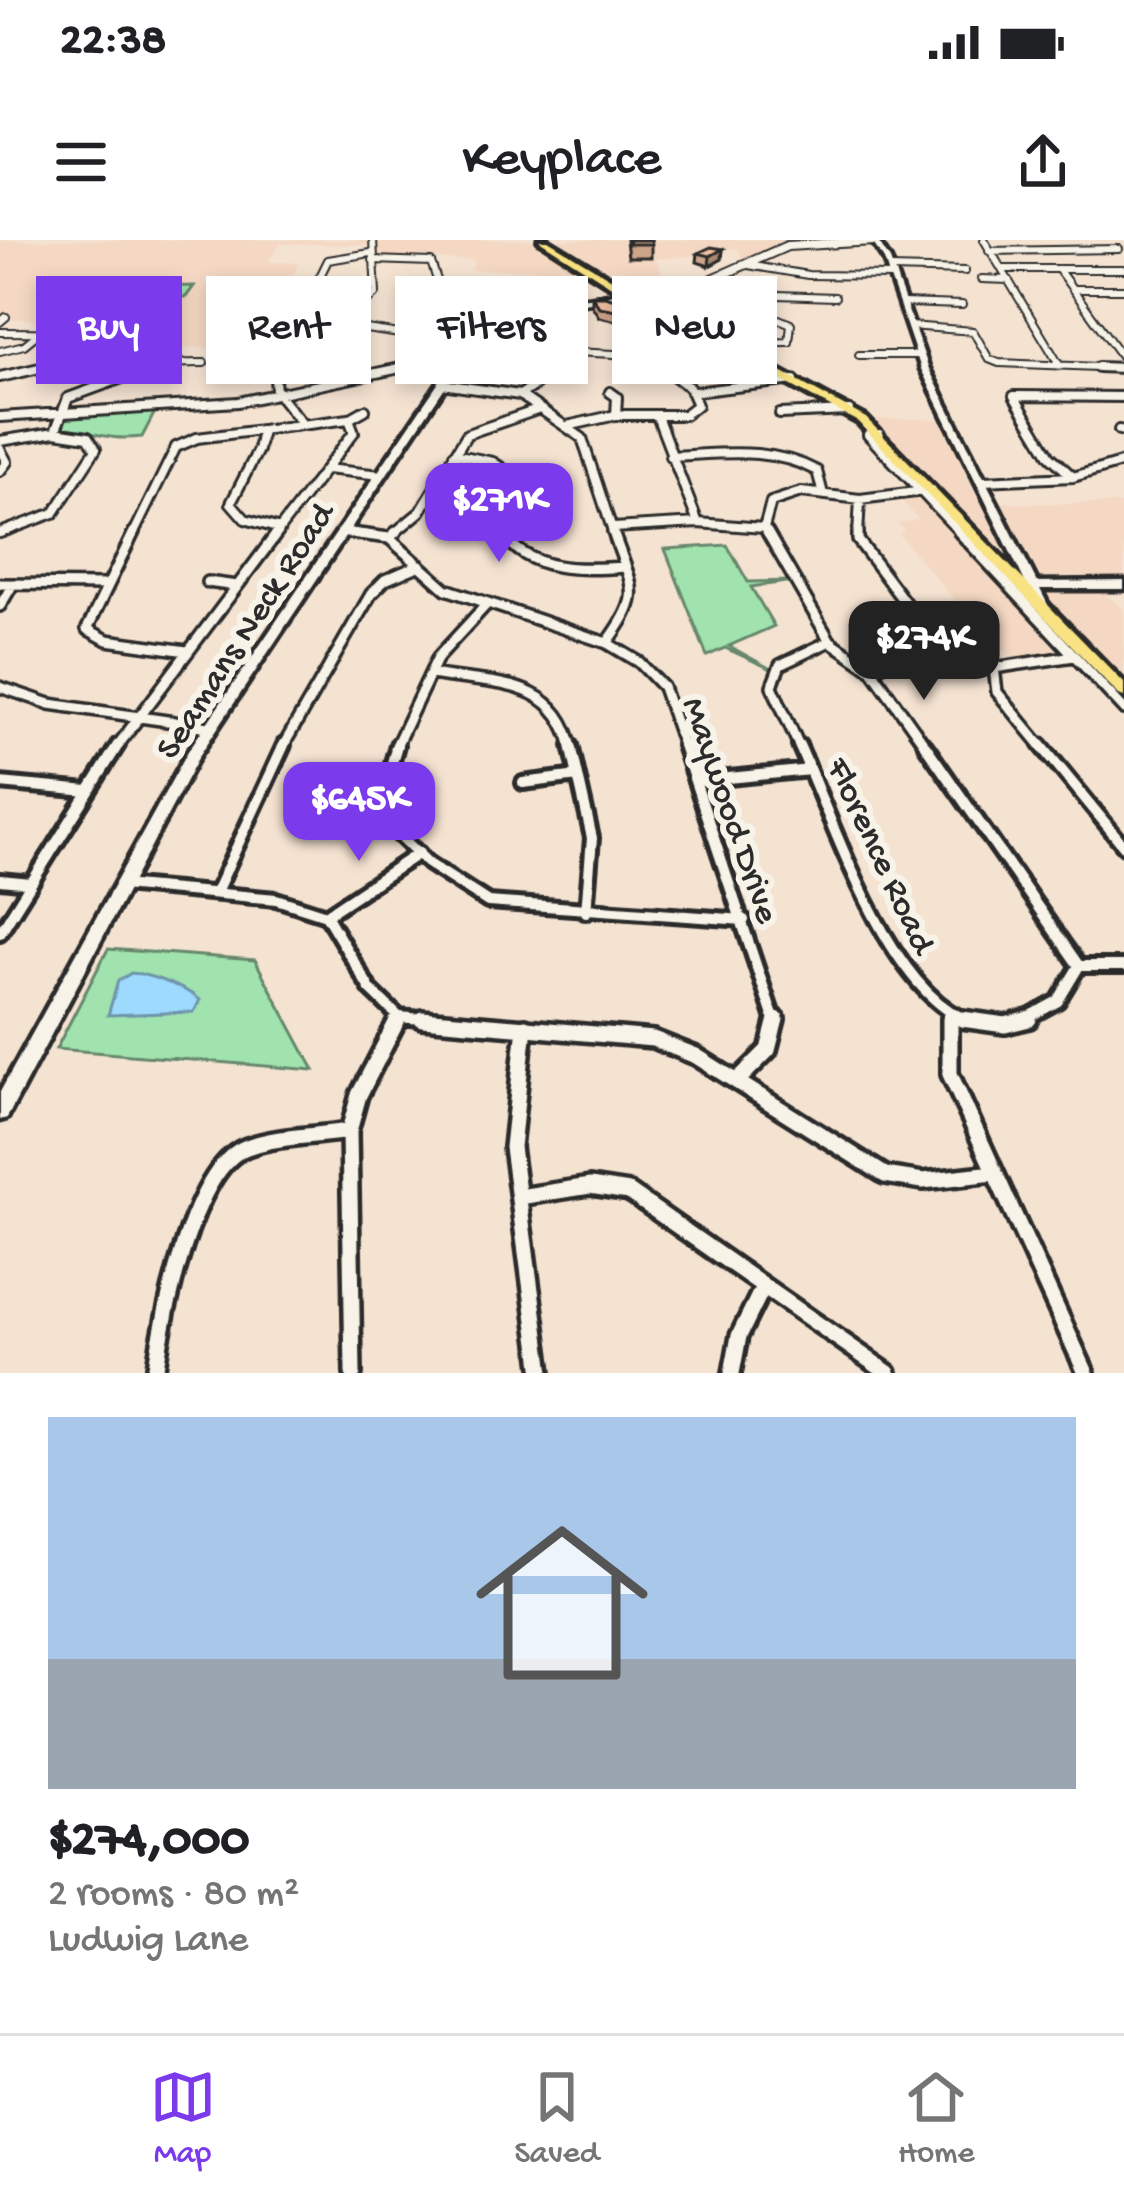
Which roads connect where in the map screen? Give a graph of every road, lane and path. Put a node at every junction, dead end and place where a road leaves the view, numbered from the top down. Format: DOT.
graph roads {
  1 [pos="373,240"];
  2 [pos="543,240"];
  3 [pos="984,240"];
  4 [pos="1104,240"];
  5 [pos="850,241"];
  6 [pos="874,241"];
  7 [pos="783,247"];
  8 [pos="1121,250"];
  9 [pos="989,251"];
  10 [pos="796,252"];
  11 [pos="372,257"];
  12 [pos="742,264"];
  13 [pos="1003,269"];
  14 [pos="1058,269"];
  15 [pos="1124,269"];
  16 [pos="965,271"];
  17 [pos="892,272"];
  18 [pos="321,276"];
  19 [pos="438,276"];
  20 [pos="716,276"];
  21 [pos="982,279"];
  22 [pos="1009,280"];
  23 [pos="612,283"];
  24 [pos="1073,289"];
  25 [pos="1124,289"];
  26 [pos="777,294"];
  27 [pos="835,297"];
  28 [pos="371,301"];
  29 [pos="903,303"];
  30 [pos="962,305"];
  31 [pos="777,321"];
  32 [pos="910,326"];
  33 [pos="0,332"];
  34 [pos="36,332"];
  35 [pos="36,335"];
  36 [pos="777,342"];
  37 [pos="0,351"];
  38 [pos="859,355"];
  39 [pos="920,355"];
  40 [pos="182,363"];
  41 [pos="204,363"];
  42 [pos="1124,364"];
  43 [pos="1060,366"];
  44 [pos="36,369"];
  45 [pos="395,369"];
  46 [pos="777,371"];
  47 [pos="0,377"];
  48 [pos="794,380"];
  49 [pos="107,384"];
  50 [pos="275,384"];
  51 [pos="442,384"];
  52 [pos="610,392"];
  53 [pos="694,392"];
  54 [pos="279,394"];
  55 [pos="520,394"];
  56 [pos="1124,397"];
  57 [pos="64,409"];
  58 [pos="540,409"];
  59 [pos="365,410"];
  60 [pos="848,411"];
  61 [pos="780,414"];
  62 [pos="616,415"];
  63 [pos="657,416"];
  64 [pos="0,418"];
  65 [pos="349,419"];
  66 [pos="300,421"];
  67 [pos="567,426"];
  68 [pos="262,430"];
  69 [pos="56,432"];
  70 [pos="0,445"];
  71 [pos="454,454"];
  72 [pos="670,456"];
  73 [pos="1119,464"];
  74 [pos="326,469"];
  75 [pos="0,471"];
  76 [pos="1124,472"];
  77 [pos="381,475"];
  78 [pos="1073,477"];
  79 [pos="982,481"];
  80 [pos="926,491"];
  81 [pos="823,494"];
  82 [pos="860,499"];
  83 [pos="698,523"];
  84 [pos="614,528"];
  85 [pos="764,528"];
  86 [pos="280,529"];
  87 [pos="0,532"];
  88 [pos="341,532"];
  89 [pos="389,538"];
  90 [pos="420,565"];
  91 [pos="625,567"];
  92 [pos="207,583"];
  93 [pos="0,584"];
  94 [pos="13,584"];
  95 [pos="107,585"];
  96 [pos="1124,585"];
  97 [pos="237,586"];
  98 [pos="1028,586"];
  99 [pos="486,604"];
  100 [pos="0,606"];
  101 [pos="933,640"];
  102 [pos="830,641"];
  103 [pos="607,644"];
  104 [pos="187,651"];
  105 [pos="1080,655"];
  106 [pos="994,668"];
  107 [pos="872,670"];
  108 [pos="431,674"];
  109 [pos="0,687"];
  110 [pos="1124,692"];
  111 [pos="1124,709"];
  112 [pos="137,717"];
  113 [pos="209,728"];
  114 [pos="810,770"];
  115 [pos="578,776"];
  116 [pos="698,781"];
  117 [pos="0,783"];
  118 [pos="523,783"];
  119 [pos="88,791"];
  120 [pos="1124,845"];
  121 [pos="419,853"];
  122 [pos="0,880"];
  123 [pos="31,883"];
  124 [pos="122,884"];
  125 [pos="216,892"];
  126 [pos="586,912"];
  127 [pos="326,915"];
  128 [pos="744,920"];
  129 [pos="0,933"];
  130 [pos="1079,965"];
  131 [pos="1124,965"];
  132 [pos="951,1015"];
  133 [pos="399,1017"];
  134 [pos="525,1028"];
  135 [pos="736,1081"];
  136 [pos="0,1111"];
  137 [pos="349,1131"];
  138 [pos="994,1173"];
  139 [pos="519,1197"];
  140 [pos="764,1287"];
  141 [pos="155,1373"];
  142 [pos="353,1373"];
  143 [pos="542,1373"];
  144 [pos="732,1373"];
  145 [pos="888,1373"];
  146 [pos="1086,1373"];
  1 -- 11 [label="street"];
  2 -- 23 [label="main road"];
  3 -- 9 [label="street"];
  4 -- 8 [label="street"];
  5 -- 6 [label="street"];
  5 -- 7 [label="street"];
  6 -- 17 [label="main road"];
  7 -- 10 [label="street"];
  7 -- 12 [label="street"];
  8 -- 9 [label="street"];
  9 -- 13 [label="street"];
  11 -- 18 [label="street"];
  11 -- 19 [label="street"];
  11 -- 28 [label="street"];
  12 -- 17 [label="street"];
  12 -- 20 [label="street"];
  13 -- 14 [label="street"];
  13 -- 22 [label="street"];
  14 -- 15 [label="street"];
  14 -- 24 [label="street"];
  16 -- 17 [label="street"];
  17 -- 29 [label="main road"];
  21 -- 22 [label="street"];
  22 -- 43 [label="street"];
  24 -- 25 [label="street"];
  24 -- 42 [label="street"];
  26 -- 27 [label="street"];
  29 -- 30 [label="street"];
  29 -- 32 [label="main road"];
  31 -- 36 [label="street"];
  32 -- 39 [label="main road"];
  32 -- 43 [label="street"];
  33 -- 34 [label="street"];
  35 -- 37 [label="street"];
  38 -- 39 [label="street"];
  39 -- 79 [label="main road"];
  40 -- 41 [label="street"];
  42 -- 43 [label="street"];
  44 -- 47 [label="street"];
  45 -- 54 [label="street"];
  46 -- 48 [label="main road"];
  48 -- 53 [label="street"];
  48 -- 60 [label="main road"];
  49 -- 57 [label="street"];
  50 -- 54 [label="street"];
  51 -- 55 [label="street"];
  51 -- 77 [label="main road, Seamans Neck Road"];
  52 -- 62 [label="street"];
  53 -- 55 [label="street"];
  53 -- 63 [label="street"];
  54 -- 57 [label="street"];
  54 -- 66 [label="street"];
  55 -- 58 [label="street"];
  56 -- 78 [label="street"];
  57 -- 64 [label="street"];
  57 -- 69 [label="street"];
  58 -- 67 [label="street"];
  58 -- 71 [label="street"];
  59 -- 65 [label="street"];
  60 -- 61 [label="street"];
  60 -- 80 [label="main road"];
  62 -- 63 [label="street"];
  62 -- 67 [label="street"];
  63 -- 72 [label="street"];
  65 -- 66 [label="street"];
  65 -- 74 [label="street"];
  66 -- 68 [label="street"];
  67 -- 84 [label="street"];
  68 -- 86 [label="street"];
  68 -- 95 [label="street"];
  69 -- 70 [label="street"];
  69 -- 87 [label="street"];
  70 -- 75 [label="street"];
  71 -- 89 [label="street"];
  71 -- 91 [label="street"];
  72 -- 81 [label="street"];
  72 -- 83 [label="street"];
  73 -- 76 [label="street"];
  73 -- 78 [label="street"];
  74 -- 77 [label="street"];
  74 -- 86 [label="street"];
  77 -- 88 [label="main road, Seamans Neck Road"];
  78 -- 79 [label="street"];
  79 -- 98 [label="main road"];
  80 -- 82 [label="street"];
  80 -- 98 [label="main road"];
  80 -- 105 [label="street"];
  81 -- 82 [label="street"];
  81 -- 85 [label="street"];
  82 -- 101 [label="street"];
  83 -- 84 [label="street"];
  83 -- 85 [label="street"];
  84 -- 91 [label="street"];
  85 -- 102 [label="street"];
  86 -- 97 [label="street"];
  88 -- 89 [label="street"];
  88 -- 113 [label="main road, Seamans Neck Road"];
  89 -- 90 [label="street, Maywood Drive"];
  90 -- 99 [label="street, Maywood Drive"];
  90 -- 125 [label="street"];
  91 -- 103 [label="street"];
  92 -- 97 [label="street"];
  93 -- 94 [label="street"];
  94 -- 95 [label="street"];
  94 -- 100 [label="street"];
  95 -- 104 [label="street"];
  96 -- 98 [label="main road"];
  97 -- 104 [label="street"];
  98 -- 105 [label="main road"];
  99 -- 103 [label="street, Maywood Drive"];
  99 -- 108 [label="street"];
  101 -- 106 [label="street"];
  101 -- 107 [label="street"];
  102 -- 107 [label="street"];
  102 -- 114 [label="street, Florence Road"];
  103 -- 116 [label="street, Maywood Drive"];
  104 -- 112 [label="street"];
  105 -- 106 [label="street"];
  105 -- 110 [label="main road"];
  105 -- 111 [label="street"];
  106 -- 120 [label="street"];
  107 -- 130 [label="street"];
  108 -- 115 [label="street"];
  108 -- 121 [label="street"];
  109 -- 112 [label="street"];
  112 -- 113 [label="street"];
  112 -- 119 [label="street"];
  113 -- 124 [label="main road, Seamans Neck Road"];
  114 -- 116 [label="street"];
  114 -- 132 [label="street, Florence Road"];
  115 -- 118 [label="street"];
  115 -- 126 [label="street"];
  116 -- 128 [label="street, Maywood Drive"];
  117 -- 119 [label="street"];
  119 -- 123 [label="street"];
  121 -- 126 [label="street"];
  121 -- 127 [label="street"];
  122 -- 123 [label="street"];
  123 -- 129 [label="street"];
  124 -- 125 [label="street"];
  124 -- 136 [label="main road, Seamans Neck Road"];
  125 -- 127 [label="street"];
  126 -- 128 [label="street"];
  127 -- 133 [label="street"];
  128 -- 135 [label="street, Maywood Drive"];
  130 -- 131 [label="street"];
  130 -- 132 [label="street"];
  132 -- 138 [label="street"];
  133 -- 134 [label="street"];
  133 -- 137 [label="street"];
  134 -- 135 [label="street"];
  134 -- 139 [label="street"];
  135 -- 138 [label="street"];
  137 -- 141 [label="street"];
  137 -- 142 [label="street"];
  138 -- 146 [label="street"];
  139 -- 140 [label="street"];
  139 -- 143 [label="street"];
  140 -- 144 [label="street"];
  140 -- 145 [label="street"];
}
